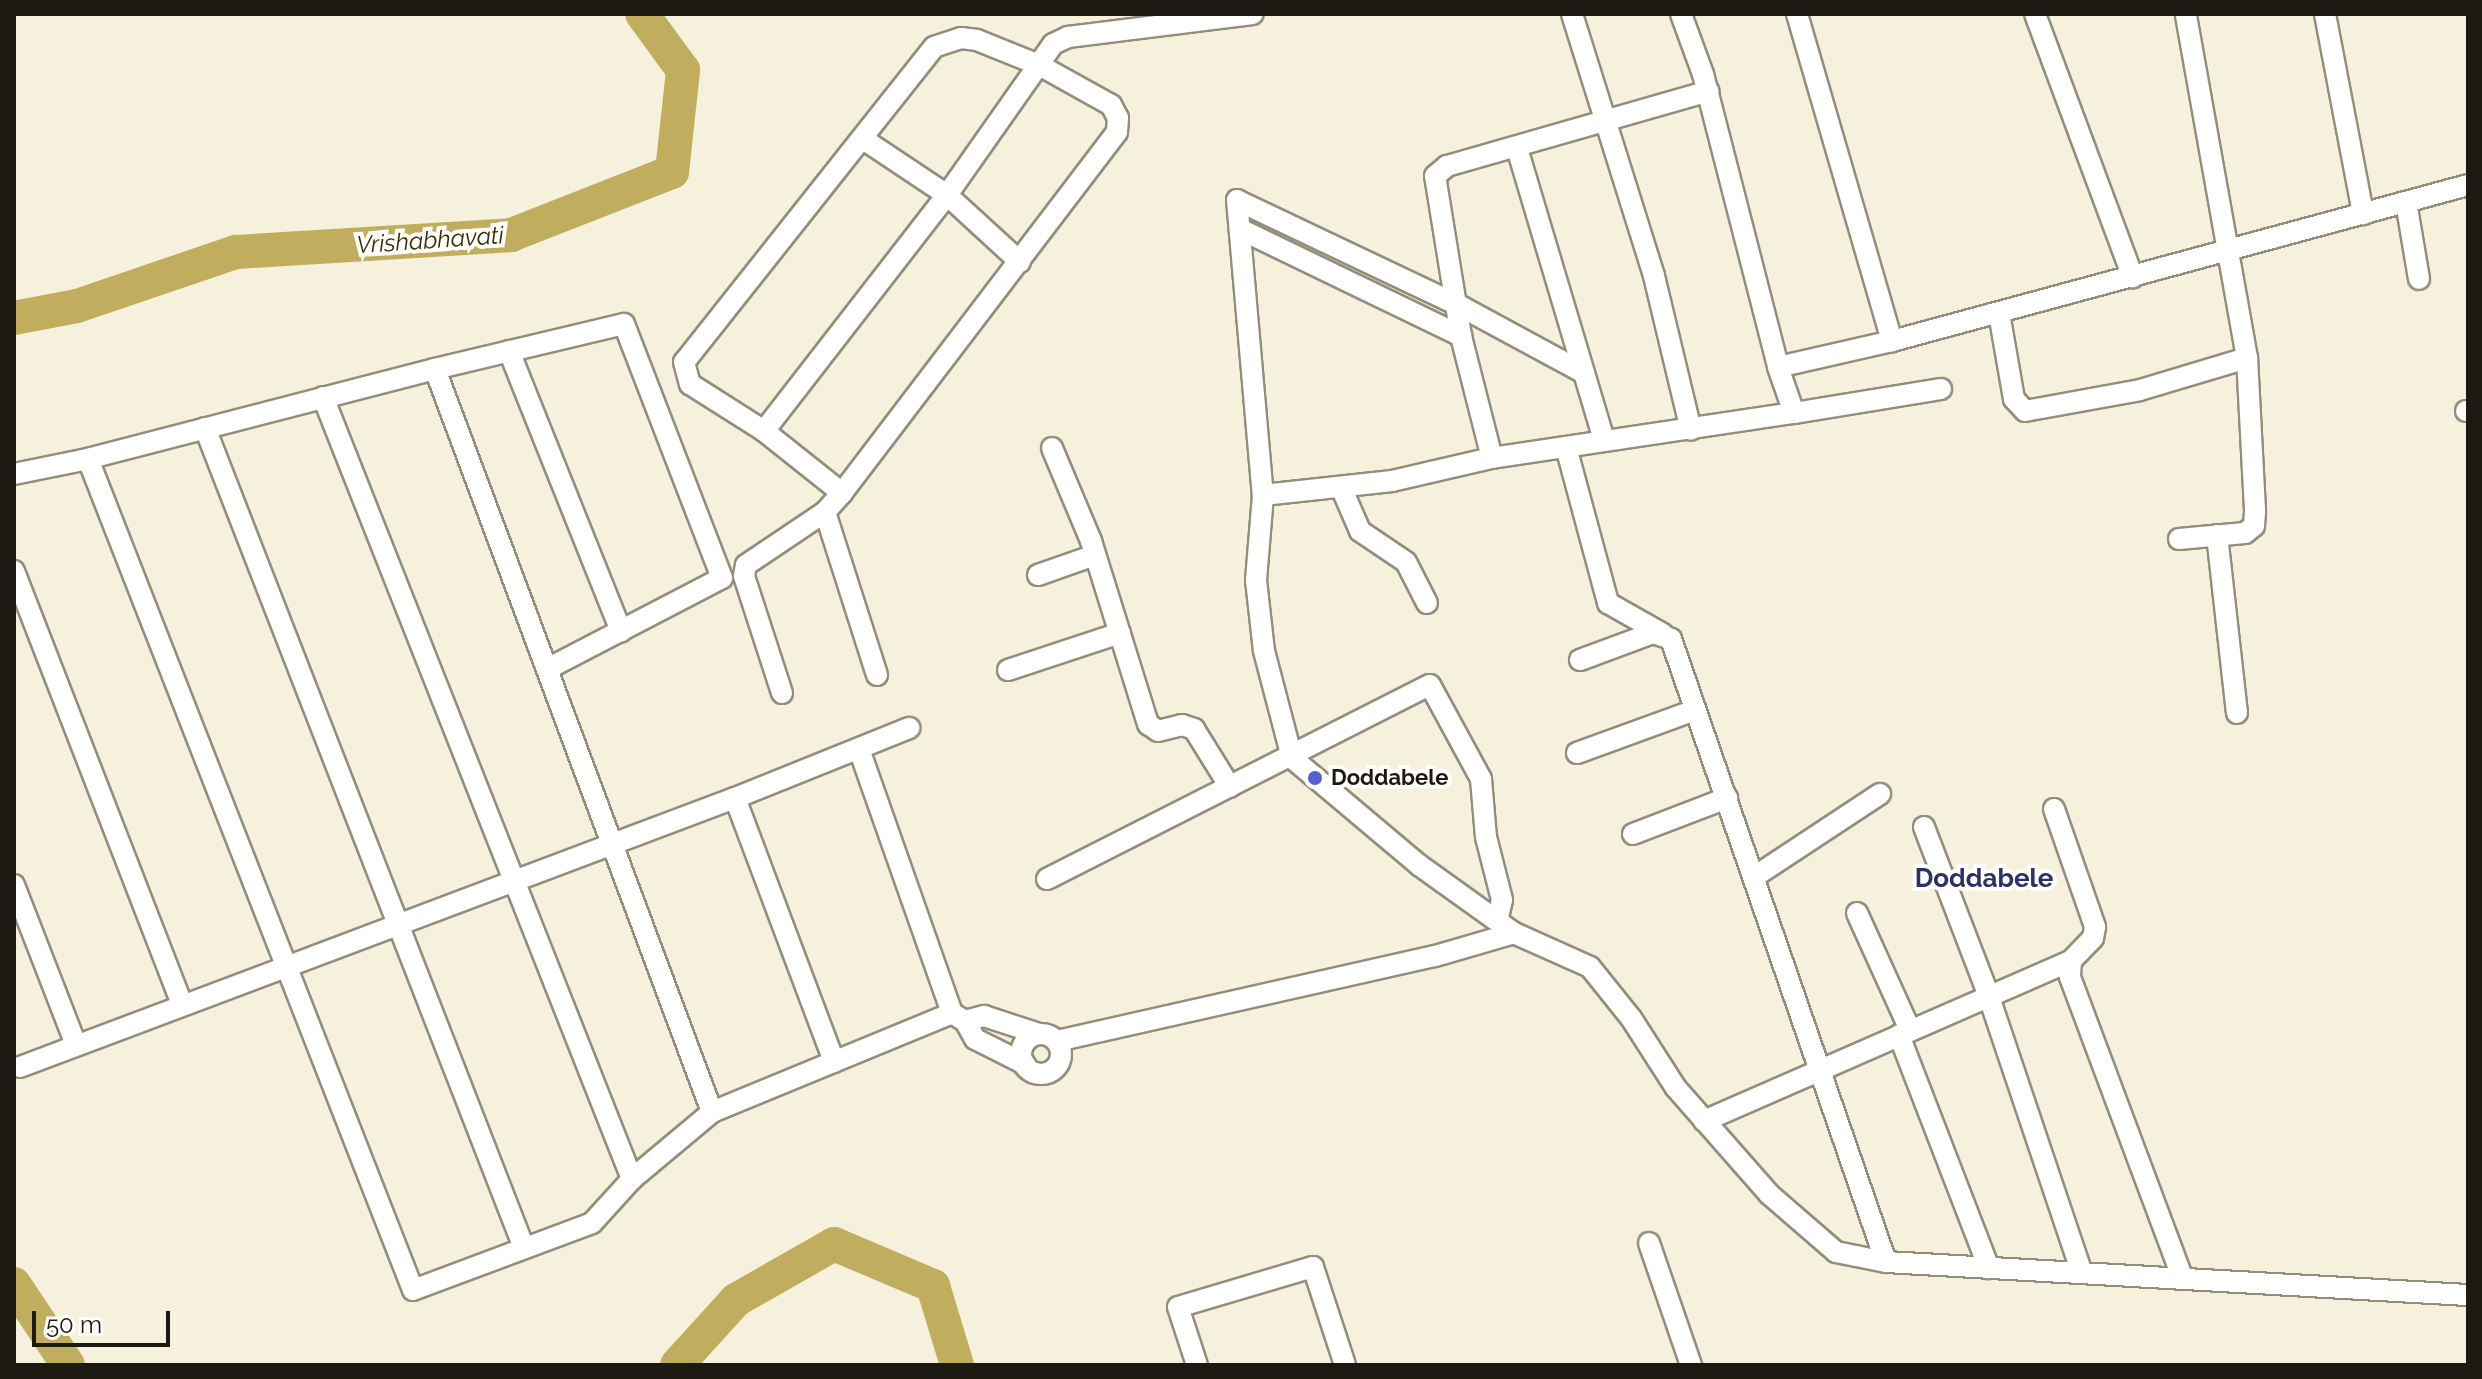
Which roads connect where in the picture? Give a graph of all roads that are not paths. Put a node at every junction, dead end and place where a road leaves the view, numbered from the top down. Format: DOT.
graph roads {
  1 [pos="1253,14"];
  2 [pos="1572,14"];
  3 [pos="1681,14"];
  4 [pos="1797,14"];
  5 [pos="2035,14"];
  6 [pos="2186,14"];
  7 [pos="2325,14"];
  8 [pos="1186,18"];
  9 [pos="1039,65"];
  10 [pos="1708,91"];
  11 [pos="1609,123"];
  12 [pos="863,139"];
  13 [pos="1517,148"];
  14 [pos="2468,185"];
  15 [pos="947,195"];
  16 [pos="2406,202"];
  17 [pos="2363,214"];
  18 [pos="1240,229"];
  19 [pos="2231,250"];
  20 [pos="1020,262"];
  21 [pos="2133,277"];
  22 [pos="2419,279"];
  23 [pos="1456,304"];
  24 [pos="1999,313"];
  25 [pos="1461,336"];
  26 [pos="1892,341"];
  27 [pos="509,351"];
  28 [pos="2247,358"];
  29 [pos="1778,367"];
  30 [pos="435,369"];
  31 [pos="1584,373"];
  32 [pos="1941,389"];
  33 [pos="323,397"];
  34 [pos="1794,413"];
  35 [pos="205,428"];
  36 [pos="1691,430"];
  37 [pos="764,431"];
  38 [pos="1604,440"];
  39 [pos="1566,447"];
  40 [pos="1052,448"];
  41 [pos="1492,458"];
  42 [pos="88,459"];
  43 [pos="14,474"];
  44 [pos="1341,487"];
  45 [pos="842,493"];
  46 [pos="1263,495"];
  47 [pos="825,512"];
  48 [pos="2217,535"];
  49 [pos="2179,539"];
  50 [pos="1095,555"];
  51 [pos="14,571"];
  52 [pos="1038,575"];
  53 [pos="1427,603"];
  54 [pos="621,631"];
  55 [pos="1120,633"];
  56 [pos="1663,634"];
  57 [pos="1580,660"];
  58 [pos="549,668"];
  59 [pos="1008,670"];
  60 [pos="877,675"];
  61 [pos="782,693"];
  62 [pos="1695,710"];
  63 [pos="2237,713"];
  64 [pos="909,728"];
  65 [pos="859,749"];
  66 [pos="1577,753"];
  67 [pos="1292,758"];
  68 [pos="1230,787"];
  69 [pos="1880,794"];
  70 [pos="735,798"];
  71 [pos="1727,798"];
  72 [pos="2054,809"];
  73 [pos="1924,827"];
  74 [pos="1633,834"];
  75 [pos="615,841"];
  76 [pos="1754,877"];
  77 [pos="510,879"];
  78 [pos="1047,879"];
  79 [pos="14,885"];
  80 [pos="1857,913"];
  81 [pos="1498,918"];
  82 [pos="397,926"];
  83 [pos="1514,933"];
  84 [pos="2071,961"];
  85 [pos="286,965"];
  86 [pos="1988,994"];
  87 [pos="182,1005"];
  88 [pos="958,1017"];
  89 [pos="1904,1032"];
  90 [pos="1048,1038"];
  91 [pos="76,1045"];
  92 [pos="834,1062"];
  93 [pos="1025,1064"];
  94 [pos="20,1067"];
  95 [pos="1822,1067"];
  96 [pos="712,1112"];
  97 [pos="1704,1121"];
  98 [pos="632,1179"];
  99 [pos="1649,1243"];
  100 [pos="524,1248"];
  101 [pos="1886,1262"];
  102 [pos="1989,1268"];
  103 [pos="2082,1273"];
  104 [pos="2183,1279"];
  105 [pos="2468,1295"];
  106 [pos="1197,1365"];
  107 [pos="1345,1365"];
  108 [pos="1691,1365"];
  1 -- 8 [label="street"];
  2 -- 11 [label="street"];
  3 -- 10 [label="street"];
  4 -- 26 [label="street"];
  5 -- 21 [label="street"];
  6 -- 19 [label="street"];
  7 -- 17 [label="street"];
  8 -- 9 [label="street"];
  9 -- 12 [label="street"];
  9 -- 15 [label="street"];
  9 -- 20 [label="street"];
  10 -- 11 [label="street"];
  10 -- 29 [label="street"];
  11 -- 13 [label="street"];
  11 -- 36 [label="street"];
  12 -- 15 [label="street"];
  12 -- 37 [label="street"];
  13 -- 23 [label="street"];
  13 -- 31 [label="street"];
  14 -- 16 [label="street"];
  15 -- 20 [label="street"];
  15 -- 37 [label="street"];
  16 -- 17 [label="street"];
  16 -- 22 [label="street"];
  17 -- 19 [label="street"];
  18 -- 23 [label="street"];
  18 -- 25 [label="street"];
  18 -- 46 [label="street"];
  19 -- 21 [label="street"];
  19 -- 28 [label="street"];
  20 -- 45 [label="street"];
  21 -- 24 [label="street"];
  23 -- 25 [label="street"];
  23 -- 31 [label="street"];
  24 -- 26 [label="street"];
  24 -- 28 [label="street"];
  25 -- 41 [label="street"];
  26 -- 29 [label="street"];
  27 -- 30 [label="street"];
  27 -- 54 [label="street"];
  27 -- 54 [label="street"];
  28 -- 48 [label="street"];
  29 -- 34 [label="street"];
  30 -- 33 [label="street"];
  30 -- 58 [label="street"];
  31 -- 38 [label="street"];
  32 -- 34 [label="street"];
  33 -- 35 [label="street"];
  33 -- 77 [label="street"];
  34 -- 36 [label="street"];
  35 -- 42 [label="street"];
  35 -- 82 [label="street"];
  36 -- 38 [label="street"];
  37 -- 45 [label="street"];
  38 -- 39 [label="street"];
  39 -- 41 [label="street"];
  39 -- 56 [label="street"];
  40 -- 50 [label="street"];
  41 -- 44 [label="street"];
  42 -- 43 [label="street"];
  42 -- 85 [label="street"];
  44 -- 46 [label="street"];
  44 -- 53 [label="street"];
  45 -- 47 [label="street"];
  46 -- 67 [label="street"];
  47 -- 60 [label="street"];
  47 -- 61 [label="street"];
  48 -- 49 [label="street"];
  48 -- 63 [label="street"];
  50 -- 52 [label="street"];
  50 -- 55 [label="street"];
  51 -- 87 [label="street"];
  54 -- 58 [label="street"];
  55 -- 59 [label="street"];
  55 -- 68 [label="street"];
  56 -- 57 [label="street"];
  56 -- 62 [label="street"];
  58 -- 75 [label="street"];
  62 -- 66 [label="street"];
  62 -- 71 [label="street"];
  64 -- 65 [label="street"];
  65 -- 70 [label="street"];
  65 -- 88 [label="street"];
  67 -- 68 [label="street"];
  67 -- 81 [label="street"];
  67 -- 81 [label="street"];
  68 -- 78 [label="street"];
  69 -- 76 [label="street"];
  70 -- 75 [label="street"];
  70 -- 92 [label="street"];
  71 -- 74 [label="street"];
  71 -- 76 [label="street"];
  72 -- 84 [label="street"];
  73 -- 86 [label="street"];
  75 -- 77 [label="street"];
  75 -- 96 [label="street"];
  76 -- 95 [label="street"];
  77 -- 82 [label="street"];
  77 -- 98 [label="street"];
  79 -- 91 [label="street"];
  80 -- 89 [label="street"];
  81 -- 83 [label="street"];
  82 -- 85 [label="street"];
  82 -- 100 [label="street"];
  83 -- 90 [label="street"];
  83 -- 97 [label="street"];
  84 -- 86 [label="street"];
  84 -- 104 [label="street"];
  85 -- 87 [label="street"];
  85 -- 100 [label="street"];
  86 -- 89 [label="street"];
  86 -- 103 [label="street"];
  87 -- 91 [label="street"];
  88 -- 90 [label="street"];
  88 -- 92 [label="street"];
  88 -- 93 [label="street"];
  89 -- 95 [label="street"];
  89 -- 102 [label="street"];
  90 -- 93 [label="street"];
  90 -- 93 [label="street"];
  91 -- 94 [label="street"];
  92 -- 96 [label="street"];
  95 -- 97 [label="street"];
  95 -- 101 [label="street"];
  96 -- 98 [label="street"];
  97 -- 101 [label="street"];
  98 -- 100 [label="street"];
  99 -- 108 [label="street"];
  101 -- 102 [label="street"];
  102 -- 103 [label="street"];
  103 -- 104 [label="street"];
  104 -- 105 [label="street"];
  106 -- 107 [label="street"];
}
